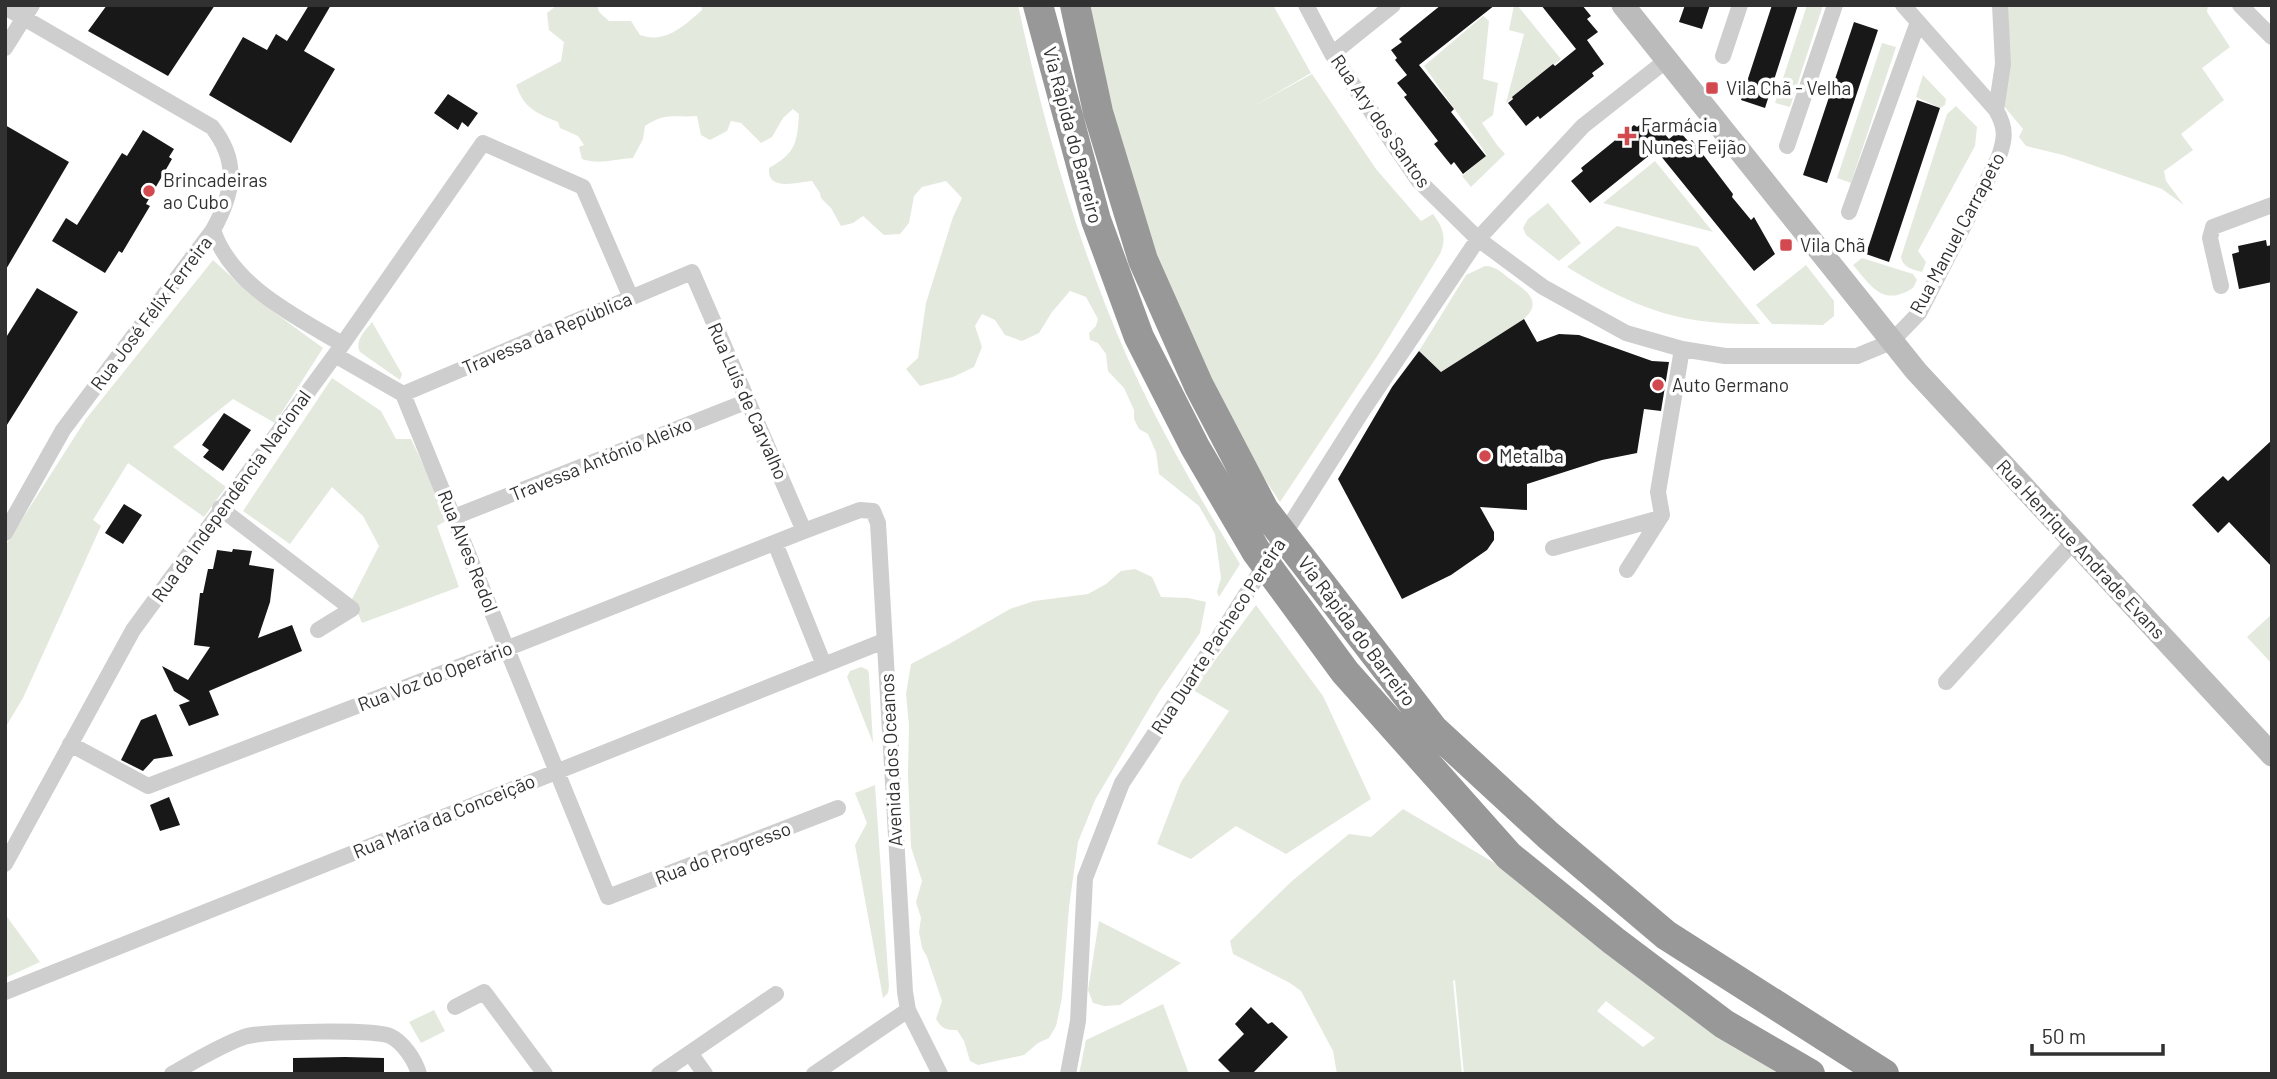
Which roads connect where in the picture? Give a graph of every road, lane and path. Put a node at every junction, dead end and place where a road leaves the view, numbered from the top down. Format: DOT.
graph roads {
  1 [pos="1038,5"];
  2 [pos="1076,5"];
  3 [pos="1306,5"];
  4 [pos="1393,5"];
  5 [pos="1623,5"];
  6 [pos="1740,5"];
  7 [pos="1835,5"];
  8 [pos="1903,5"];
  9 [pos="2000,5"];
  10 [pos="2240,5"];
  11 [pos="5,7"];
  12 [pos="28,12"];
  13 [pos="1918,22"];
  14 [pos="2272,37"];
  15 [pos="5,48"];
  16 [pos="1332,54"];
  17 [pos="1723,56"];
  18 [pos="1668,59"];
  19 [pos="1996,110"];
  20 [pos="1787,146"];
  21 [pos="2272,205"];
  22 [pos="1849,212"];
  23 [pos="213,230"];
  24 [pos="1478,239"];
  25 [pos="692,272"];
  26 [pos="2221,286"];
  27 [pos="631,298"];
  28 [pos="1891,342"];
  29 [pos="1682,349"];
  30 [pos="338,350"];
  31 [pos="403,394"];
  32 [pos="748,401"];
  33 [pos="220,508"];
  34 [pos="454,517"];
  35 [pos="1660,518"];
  36 [pos="804,531"];
  37 [pos="5,533"];
  38 [pos="2074,541"];
  39 [pos="775,543"];
  40 [pos="1553,548"];
  41 [pos="1627,570"];
  42 [pos="317,631"];
  43 [pos="884,641"];
  44 [pos="508,648"];
  45 [pos="824,665"];
  46 [pos="1946,682"];
  47 [pos="70,744"];
  48 [pos="2272,755"];
  49 [pos="558,770"];
  50 [pos="838,808"];
  51 [pos="5,864"];
  52 [pos="608,897"];
  53 [pos="5,992"];
  54 [pos="776,993"];
  55 [pos="455,1007"];
  56 [pos="908,1010"];
  57 [pos="690,1053"];
  58 [pos="172,1074"];
  59 [pos="419,1074"];
  60 [pos="545,1074"];
  61 [pos="659,1074"];
  62 [pos="705,1074"];
  63 [pos="814,1074"];
  64 [pos="940,1074"];
  65 [pos="1068,1074"];
  66 [pos="1810,1074"];
  67 [pos="1884,1074"];
  1 -- 66 [label="highway, Via Rápida do Barreiro"];
  2 -- 67 [label="highway, Via Rápida do Barreiro"];
  3 -- 16 [label="street, Rua Ary dos Santos"];
  4 -- 16 [label="street"];
  5 -- 18 [label="main road, Rua Henrique Andrade Evans"];
  6 -- 17 [label="street"];
  7 -- 20 [label="street"];
  8 -- 13 [label="street, Rua Manuel Carrapeto"];
  9 -- 19 [label="street"];
  10 -- 14 [label="street"];
  11 -- 12 [label="street, Rua José Félix Ferreira"];
  12 -- 15 [label="street"];
  12 -- 23 [label="street, Rua José Félix Ferreira"];
  13 -- 19 [label="street, Rua Manuel Carrapeto"];
  13 -- 22 [label="street"];
  16 -- 24 [label="street, Rua Ary dos Santos"];
  18 -- 24 [label="street, Rua Duarte Pacheco Pereira"];
  18 -- 28 [label="main road, Rua Henrique Andrade Evans"];
  19 -- 28 [label="street, Rua Manuel Carrapeto"];
  21 -- 26 [label="street"];
  23 -- 30 [label="street"];
  23 -- 37 [label="street, Rua José Félix Ferreira"];
  24 -- 29 [label="street, Rua Ary dos Santos"];
  24 -- 65 [label="street, Rua Duarte Pacheco Pereira"];
  25 -- 27 [label="street, Travessa da República"];
  25 -- 32 [label="street, Rua Luís de Carvalho"];
  27 -- 30 [label="street, Rua da Independência Nacional"];
  27 -- 31 [label="street, Travessa da República"];
  28 -- 29 [label="street, Rua Ary dos Santos"];
  28 -- 38 [label="main road, Rua Henrique Andrade Evans"];
  29 -- 35 [label="street"];
  30 -- 31 [label="street"];
  30 -- 33 [label="street, Rua da Independência Nacional"];
  31 -- 34 [label="street, Rua Alves Redol"];
  32 -- 34 [label="street, Travessa António Aleixo"];
  32 -- 36 [label="street, Rua Luís de Carvalho"];
  33 -- 42 [label="street"];
  33 -- 47 [label="street, Rua da Independência Nacional"];
  34 -- 44 [label="street, Rua Alves Redol"];
  35 -- 40 [label="street"];
  35 -- 41 [label="street"];
  36 -- 39 [label="street, Rua Voz do Operário"];
  36 -- 43 [label="street, Avenida dos Oceanos"];
  38 -- 46 [label="street"];
  38 -- 48 [label="main road, Rua Henrique Andrade Evans"];
  39 -- 44 [label="street, Rua Voz do Operário"];
  39 -- 45 [label="street"];
  43 -- 45 [label="street, Rua Maria da Conceição"];
  43 -- 56 [label="street, Avenida dos Oceanos"];
  44 -- 47 [label="street, Rua Voz do Operário"];
  44 -- 49 [label="street, Rua Alves Redol"];
  45 -- 49 [label="street, Rua Maria da Conceição"];
  47 -- 51 [label="street, Rua da Independência Nacional"];
  49 -- 52 [label="street, Rua Alves Redol"];
  49 -- 53 [label="street, Rua Maria da Conceição"];
  50 -- 52 [label="street, Rua do Progresso"];
  54 -- 57 [label="street"];
  55 -- 60 [label="street"];
  56 -- 63 [label="street"];
  56 -- 64 [label="street, Avenida dos Oceanos"];
  57 -- 61 [label="street"];
  57 -- 62 [label="street"];
  58 -- 59 [label="street"];
}
